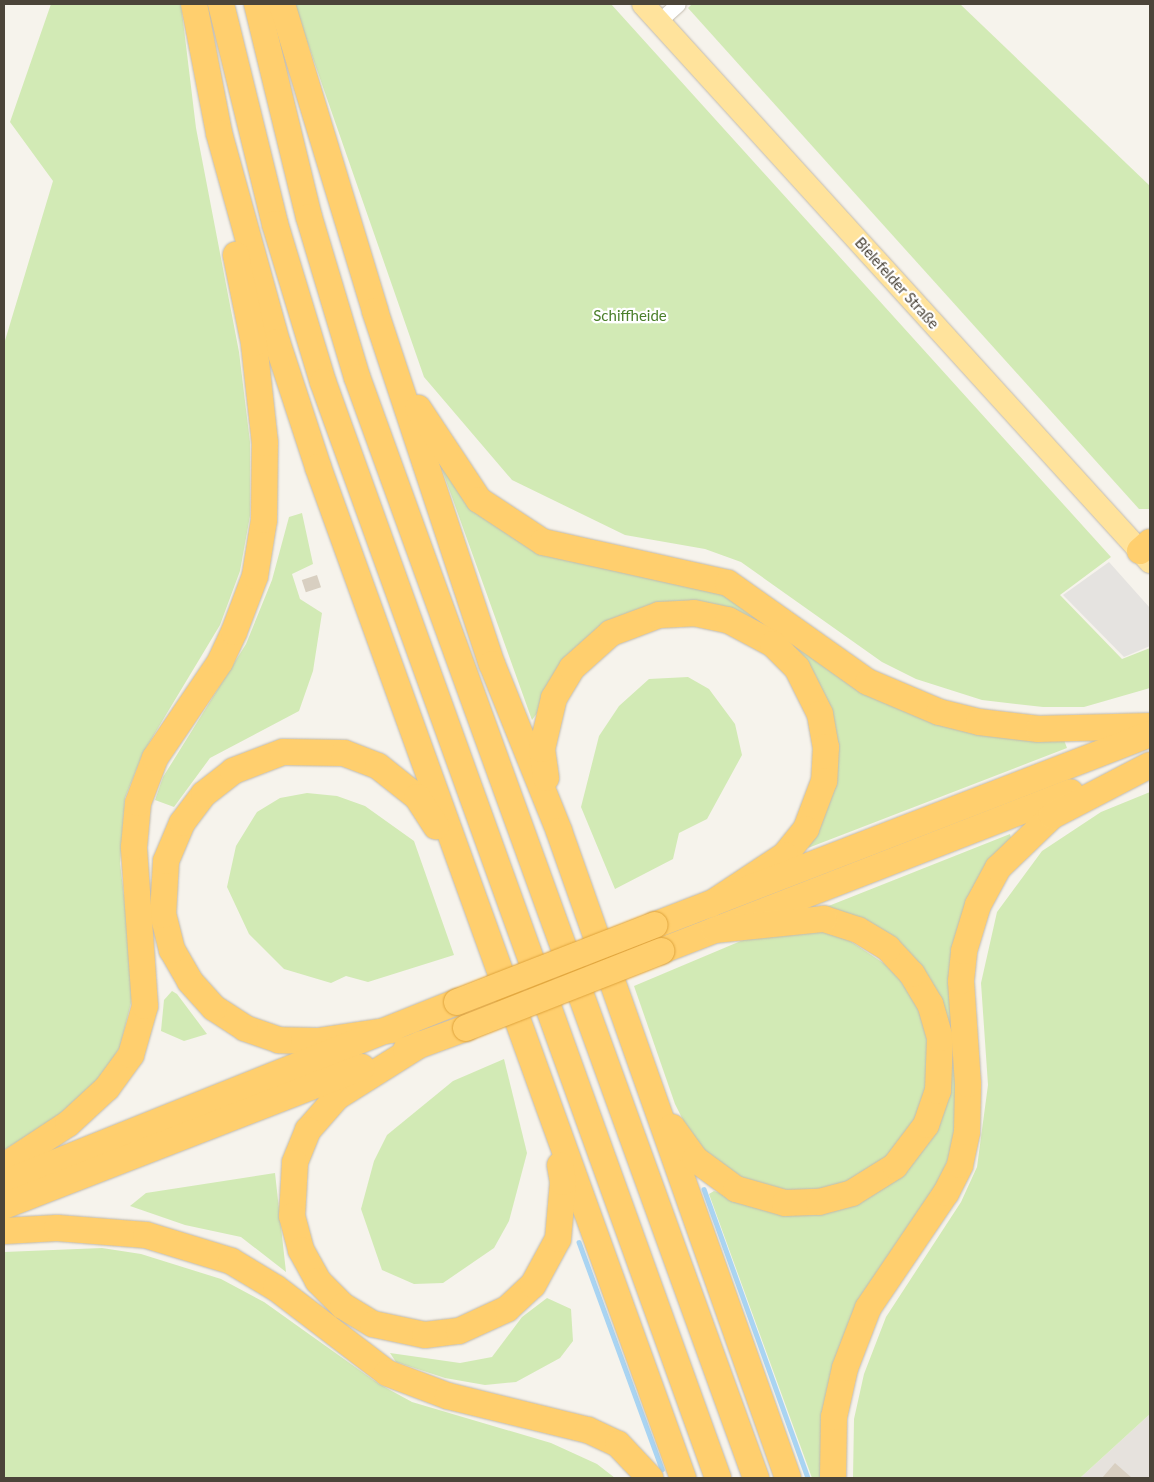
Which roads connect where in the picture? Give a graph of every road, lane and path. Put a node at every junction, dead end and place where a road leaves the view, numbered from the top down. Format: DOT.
graph roads {
  1 [pos="194,4"];
  2 [pos="222,4"];
  3 [pos="257,4"];
  4 [pos="282,4"];
  5 [pos="643,4"];
  6 [pos="678,4"];
  7 [pos="659,21"];
  8 [pos="219,133"];
  9 [pos="375,311"];
  10 [pos="1147,552"];
  11 [pos="1150,726"];
  12 [pos="1150,734"];
  13 [pos="1150,761"];
  14 [pos="1150,765"];
  15 [pos="559,831"];
  16 [pos="470,892"];
  17 [pos="711,904"];
  18 [pos="715,930"];
  19 [pos="392,1030"];
  20 [pos="421,1044"];
  21 [pos="633,1045"];
  22 [pos="548,1104"];
  23 [pos="4,1166"];
  24 [pos="4,1183"];
  25 [pos="4,1206"];
  26 [pos="4,1230"];
  27 [pos="650,1478"];
  28 [pos="683,1478"];
  29 [pos="718,1478"];
  30 [pos="756,1478"];
  31 [pos="788,1478"];
  32 [pos="833,1478"];
  1 -- 8 [label="highway"];
  2 -- 29 [label="highway"];
  3 -- 30 [label="highway"];
  4 -- 9 [label="highway"];
  5 -- 7 [label="main road, Bielefelder Straße"];
  6 -- 7 [label="street"];
  7 -- 10 [label="main road, Bielefelder Straße"];
  8 -- 16 [label="highway"];
  8 -- 23 [label="highway"];
  9 -- 11 [label="highway"];
  9 -- 15 [label="highway"];
  12 -- 17 [label="highway"];
  13 -- 18 [label="highway"];
  14 -- 32 [label="highway"];
  15 -- 17 [label="highway"];
  15 -- 21 [label="highway"];
  16 -- 19 [label="highway"];
  16 -- 22 [label="highway"];
  17 -- 19 [label="highway, bridge"];
  18 -- 20 [label="highway, bridge"];
  18 -- 21 [label="highway"];
  19 -- 24 [label="highway"];
  20 -- 22 [label="highway"];
  20 -- 25 [label="highway"];
  21 -- 31 [label="highway"];
  22 -- 28 [label="highway"];
  26 -- 27 [label="highway"];
}
